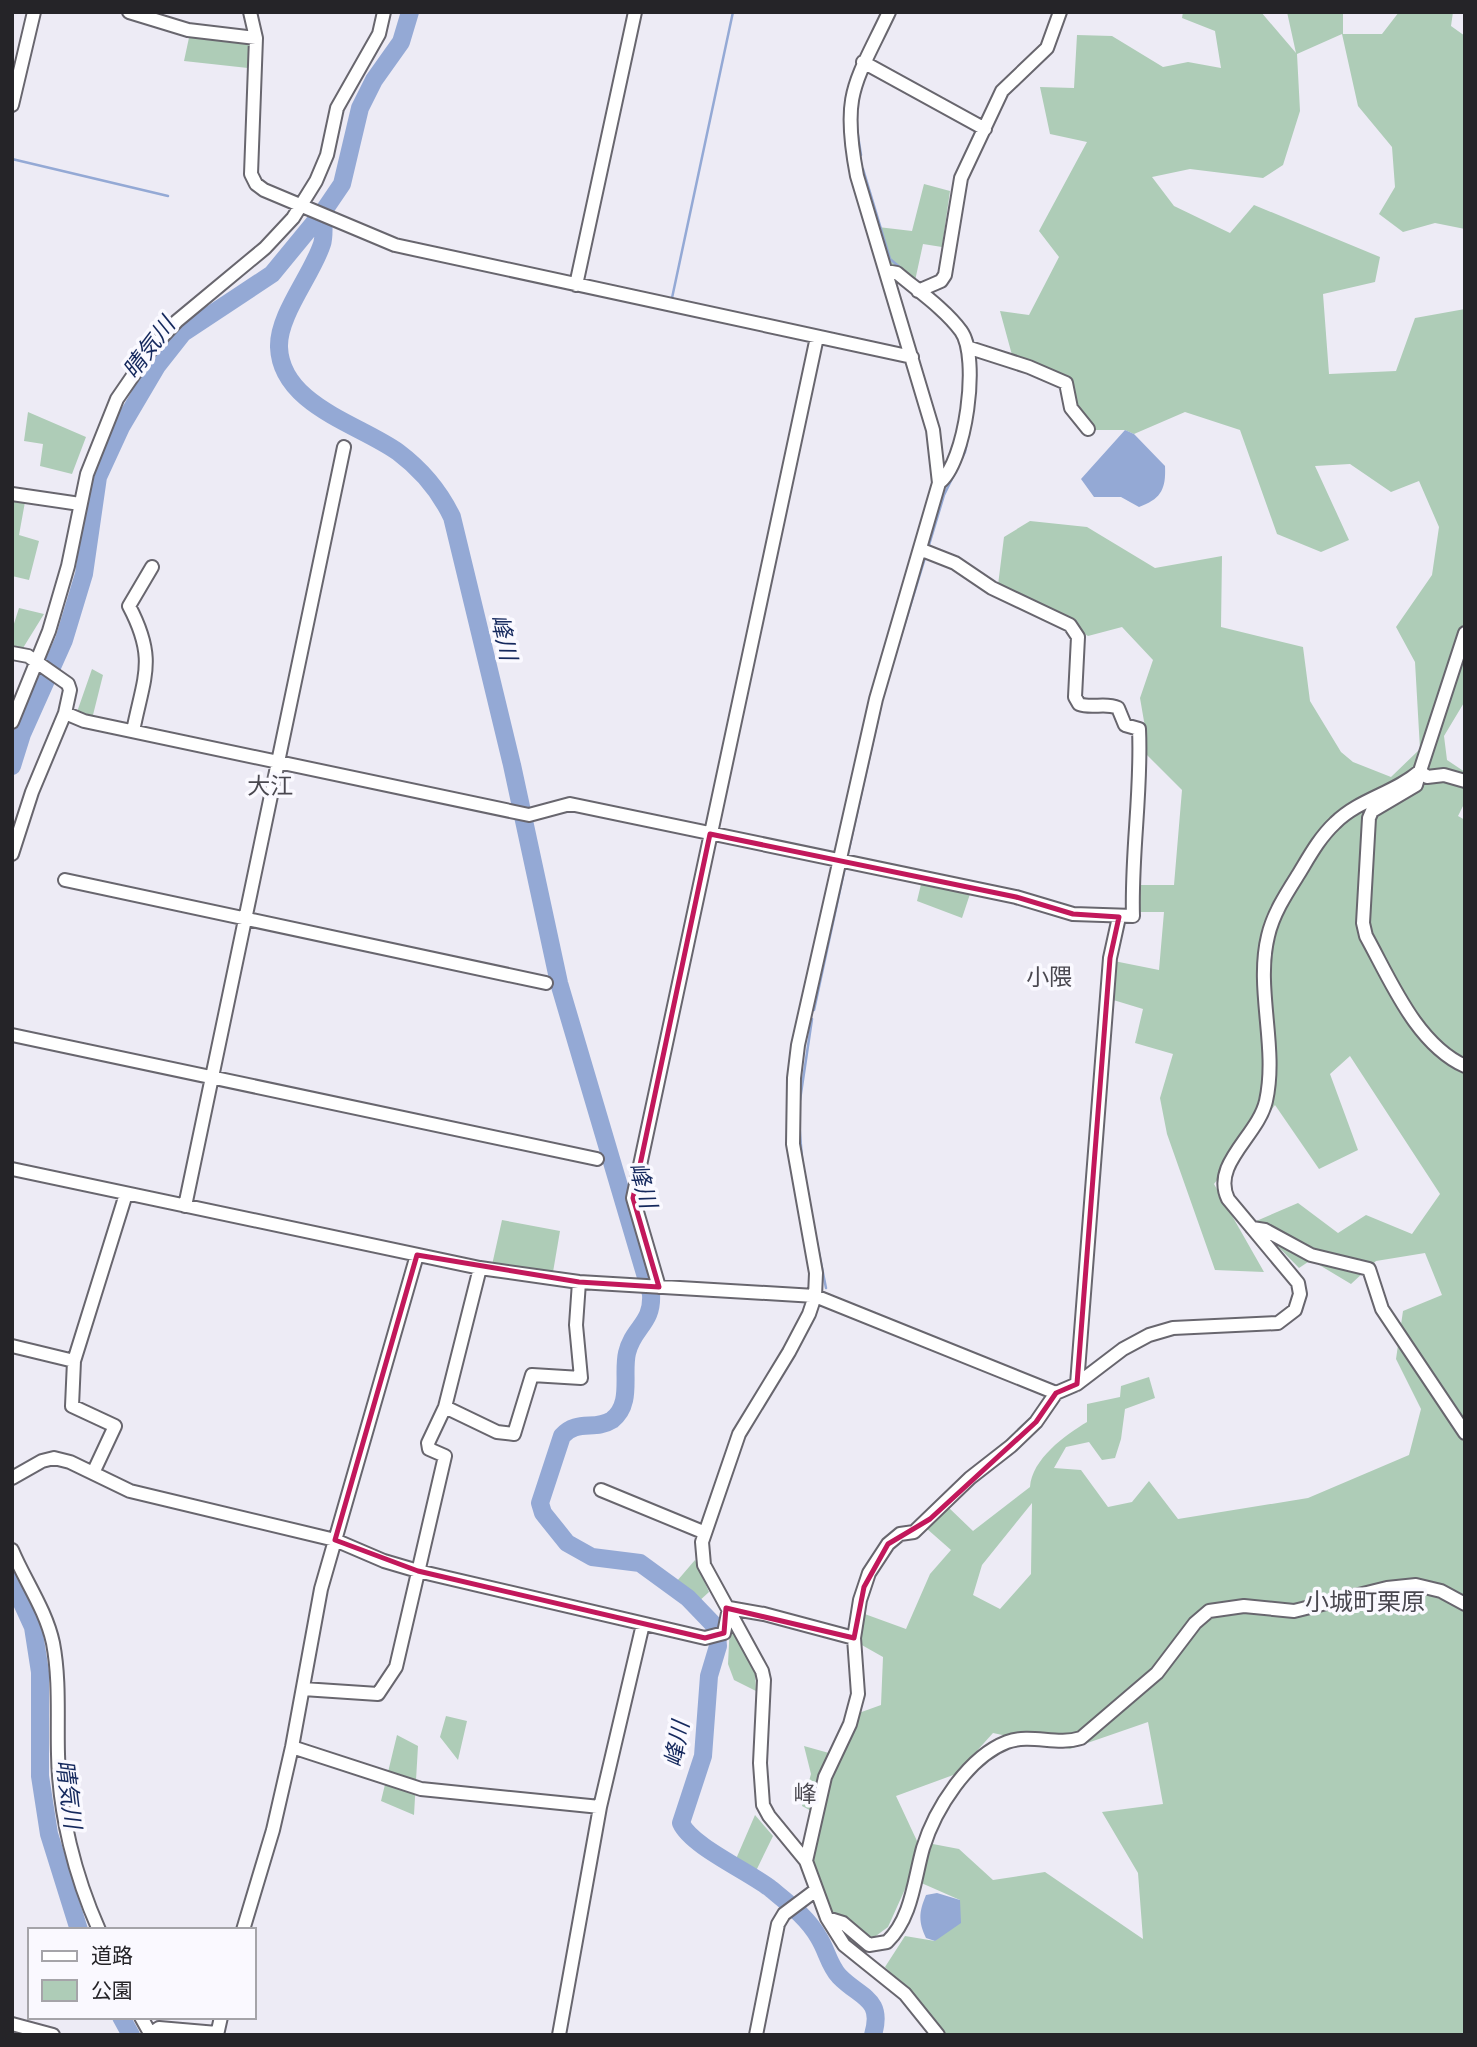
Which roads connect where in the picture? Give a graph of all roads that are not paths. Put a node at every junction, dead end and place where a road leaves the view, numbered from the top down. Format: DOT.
graph roads {
  1 [pos="34,12"];
  2 [pos="129,12"];
  3 [pos="250,12"];
  4 [pos="384,12"];
  5 [pos="635,12"];
  6 [pos="889,12"];
  7 [pos="1060,12"];
  8 [pos="256,38"];
  9 [pos="863,62"];
  10 [pos="12,105"];
  11 [pos="985,129"];
  12 [pos="305,206"];
  13 [pos="886,271"];
  14 [pos="576,285"];
  15 [pos="918,291"];
  16 [pos="817,337"];
  17 [pos="970,348"];
  18 [pos="912,357"];
  19 [pos="1088,429"];
  20 [pos="344,447"];
  21 [pos="939,483"];
  22 [pos="12,494"];
  23 [pos="80,505"];
  24 [pos="922,550"];
  25 [pos="152,567"];
  26 [pos="1465,633"];
  27 [pos="12,653"];
  28 [pos="38,665"];
  29 [pos="65,713"];
  30 [pos="12,722"];
  31 [pos="134,731"];
  32 [pos="279,762"];
  33 [pos="1420,771"];
  34 [pos="1465,781"];
  35 [pos="710,834"];
  36 [pos="12,854"];
  37 [pos="839,860"];
  38 [pos="65,880"];
  39 [pos="1119,918"];
  40 [pos="246,919"];
  41 [pos="545,983"];
  42 [pos="12,1035"];
  43 [pos="1465,1066"];
  44 [pos="212,1078"];
  45 [pos="597,1159"];
  46 [pos="12,1170"];
  47 [pos="126,1194"];
  48 [pos="185,1206"];
  49 [pos="1252,1228"];
  50 [pos="416,1255"];
  51 [pos="480,1268"];
  52 [pos="579,1282"];
  53 [pos="659,1287"];
  54 [pos="815,1296"];
  55 [pos="12,1346"];
  56 [pos="74,1361"];
  57 [pos="1077,1384"];
  58 [pos="1056,1393"];
  59 [pos="445,1407"];
  60 [pos="1465,1433"];
  61 [pos="93,1473"];
  62 [pos="12,1478"];
  63 [pos="601,1490"];
  64 [pos="704,1532"];
  65 [pos="335,1540"];
  66 [pos="12,1550"];
  67 [pos="418,1571"];
  68 [pos="1465,1604"];
  69 [pos="729,1608"];
  70 [pos="643,1624"];
  71 [pos="855,1638"];
  72 [pos="303,1689"];
  73 [pos="292,1747"];
  74 [pos="600,1807"];
  75 [pos="806,1861"];
  76 [pos="816,1890"];
  77 [pos="827,1918"];
  78 [pos="98,1928"];
  79 [pos="244,1928"];
  80 [pos="12,2024"];
  81 [pos="150,2034"];
  82 [pos="217,2034"];
  83 [pos="53,2035"];
  84 [pos="559,2035"];
  85 [pos="756,2035"];
  86 [pos="938,2035"];
  1 -- 10 [label="street"];
  2 -- 8 [label="street"];
  3 -- 8 [label="street"];
  4 -- 12 [label="street"];
  5 -- 14 [label="street"];
  6 -- 9 [label="street"];
  7 -- 11 [label="street"];
  8 -- 12 [label="street"];
  9 -- 11 [label="street"];
  9 -- 13 [label="street"];
  11 -- 15 [label="street"];
  12 -- 14 [label="street"];
  12 -- 23 [label="street"];
  13 -- 15 [label="street"];
  13 -- 18 [label="street"];
  14 -- 16 [label="street"];
  15 -- 17 [label="street"];
  16 -- 18 [label="street"];
  16 -- 35 [label="street"];
  17 -- 19 [label="street"];
  17 -- 21 [label="street"];
  18 -- 21 [label="street"];
  20 -- 32 [label="street"];
  21 -- 24 [label="street"];
  22 -- 23 [label="street"];
  23 -- 28 [label="street"];
  24 -- 37 [label="street"];
  24 -- 39 [label="street"];
  25 -- 31 [label="street"];
  26 -- 33 [label="street"];
  27 -- 28 [label="street"];
  28 -- 29 [label="street"];
  28 -- 30 [label="street"];
  29 -- 31 [label="street"];
  29 -- 36 [label="street"];
  31 -- 32 [label="street"];
  32 -- 35 [label="street"];
  32 -- 40 [label="street"];
  33 -- 34 [label="street"];
  33 -- 43 [label="street"];
  33 -- 49 [label="street"];
  35 -- 37 [label="street"];
  35 -- 53 [label="street"];
  37 -- 39 [label="street"];
  37 -- 54 [label="street"];
  38 -- 40 [label="street"];
  39 -- 57 [label="street"];
  40 -- 41 [label="street"];
  40 -- 44 [label="street"];
  42 -- 44 [label="street"];
  44 -- 45 [label="street"];
  44 -- 48 [label="street"];
  46 -- 47 [label="street"];
  47 -- 48 [label="street"];
  47 -- 56 [label="street"];
  48 -- 50 [label="street"];
  49 -- 57 [label="street"];
  49 -- 60 [label="street"];
  50 -- 51 [label="street"];
  50 -- 65 [label="street"];
  51 -- 52 [label="street"];
  51 -- 59 [label="street"];
  52 -- 53 [label="street"];
  52 -- 59 [label="street"];
  53 -- 54 [label="street"];
  54 -- 58 [label="street"];
  54 -- 64 [label="street"];
  55 -- 56 [label="street"];
  56 -- 61 [label="street"];
  57 -- 58 [label="street"];
  58 -- 71 [label="street"];
  59 -- 67 [label="street"];
  61 -- 62 [label="street"];
  61 -- 65 [label="street"];
  63 -- 64 [label="street"];
  64 -- 69 [label="street"];
  65 -- 67 [label="street"];
  65 -- 72 [label="street"];
  66 -- 78 [label="street"];
  67 -- 70 [label="street"];
  67 -- 72 [label="street"];
  68 -- 77 [label="street"];
  69 -- 70 [label="street"];
  69 -- 71 [label="street"];
  69 -- 75 [label="street"];
  70 -- 74 [label="street"];
  71 -- 75 [label="street"];
  72 -- 73 [label="street"];
  73 -- 74 [label="street"];
  73 -- 79 [label="street"];
  74 -- 84 [label="street"];
  75 -- 76 [label="street"];
  76 -- 77 [label="street"];
  76 -- 85 [label="street"];
  77 -- 86 [label="street"];
  80 -- 83 [label="street"];
  81 -- 82 [label="street"];
}
